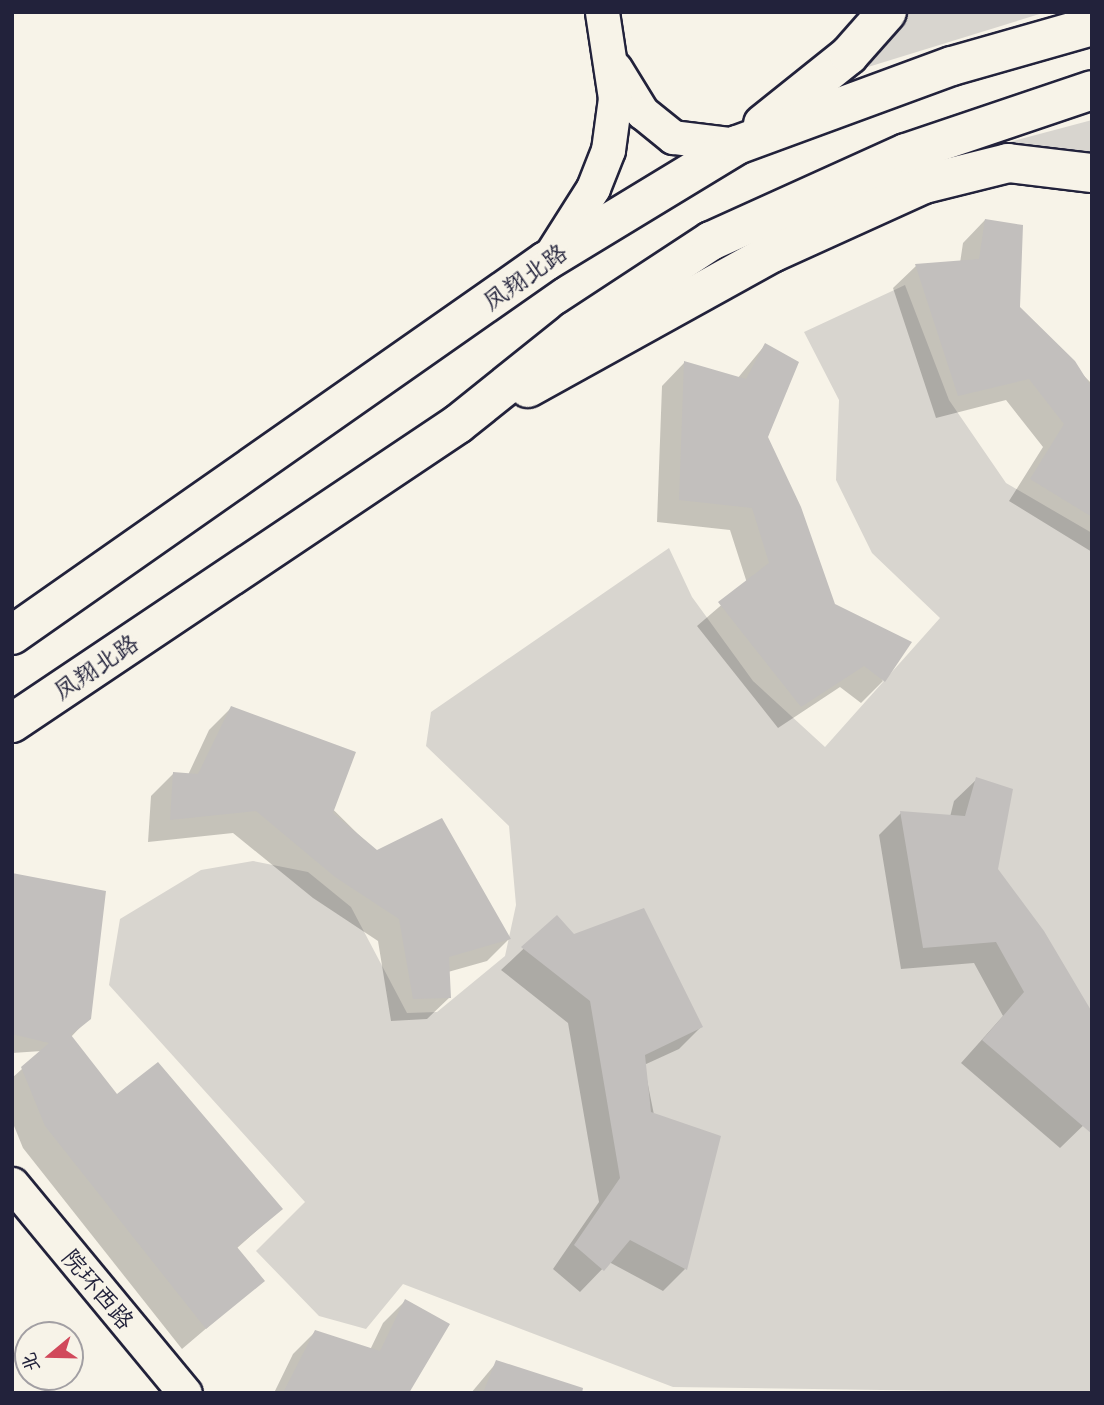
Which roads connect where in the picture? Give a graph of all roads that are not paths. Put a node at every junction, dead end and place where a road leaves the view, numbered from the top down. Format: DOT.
graph roads {
  1 [pos="602,12"];
  2 [pos="887,12"];
  3 [pos="1092,26"];
  4 [pos="607,53"];
  5 [pos="1092,90"];
  6 [pos="737,145"];
  7 [pos="1092,173"];
  8 [pos="546,261"];
  9 [pos="457,424"];
  10 [pos="99,574"];
  11 [pos="12,621"];
  12 [pos="12,635"];
  13 [pos="57,693"];
  14 [pos="12,723"];
  15 [pos="12,737"];
  16 [pos="12,1184"];
  17 [pos="185,1393"];
  1 -- 4 [label="street"];
  2 -- 6 [label="main road"];
  3 -- 6 [label="main road, 凤翔北路"];
  4 -- 6 [label="street"];
  4 -- 8 [label="street"];
  5 -- 9 [label="main road"];
  6 -- 8 [label="main road, 凤翔北路"];
  7 -- 9 [label="main road"];
  8 -- 10 [label="main road, 凤翔北路"];
  9 -- 13 [label="main road, 凤翔北路"];
  10 -- 11 [label="street"];
  10 -- 12 [label="main road, 凤翔北路"];
  13 -- 14 [label="main road, 凤翔北路"];
  13 -- 15 [label="street"];
  16 -- 17 [label="street, 院环西路"];
}
